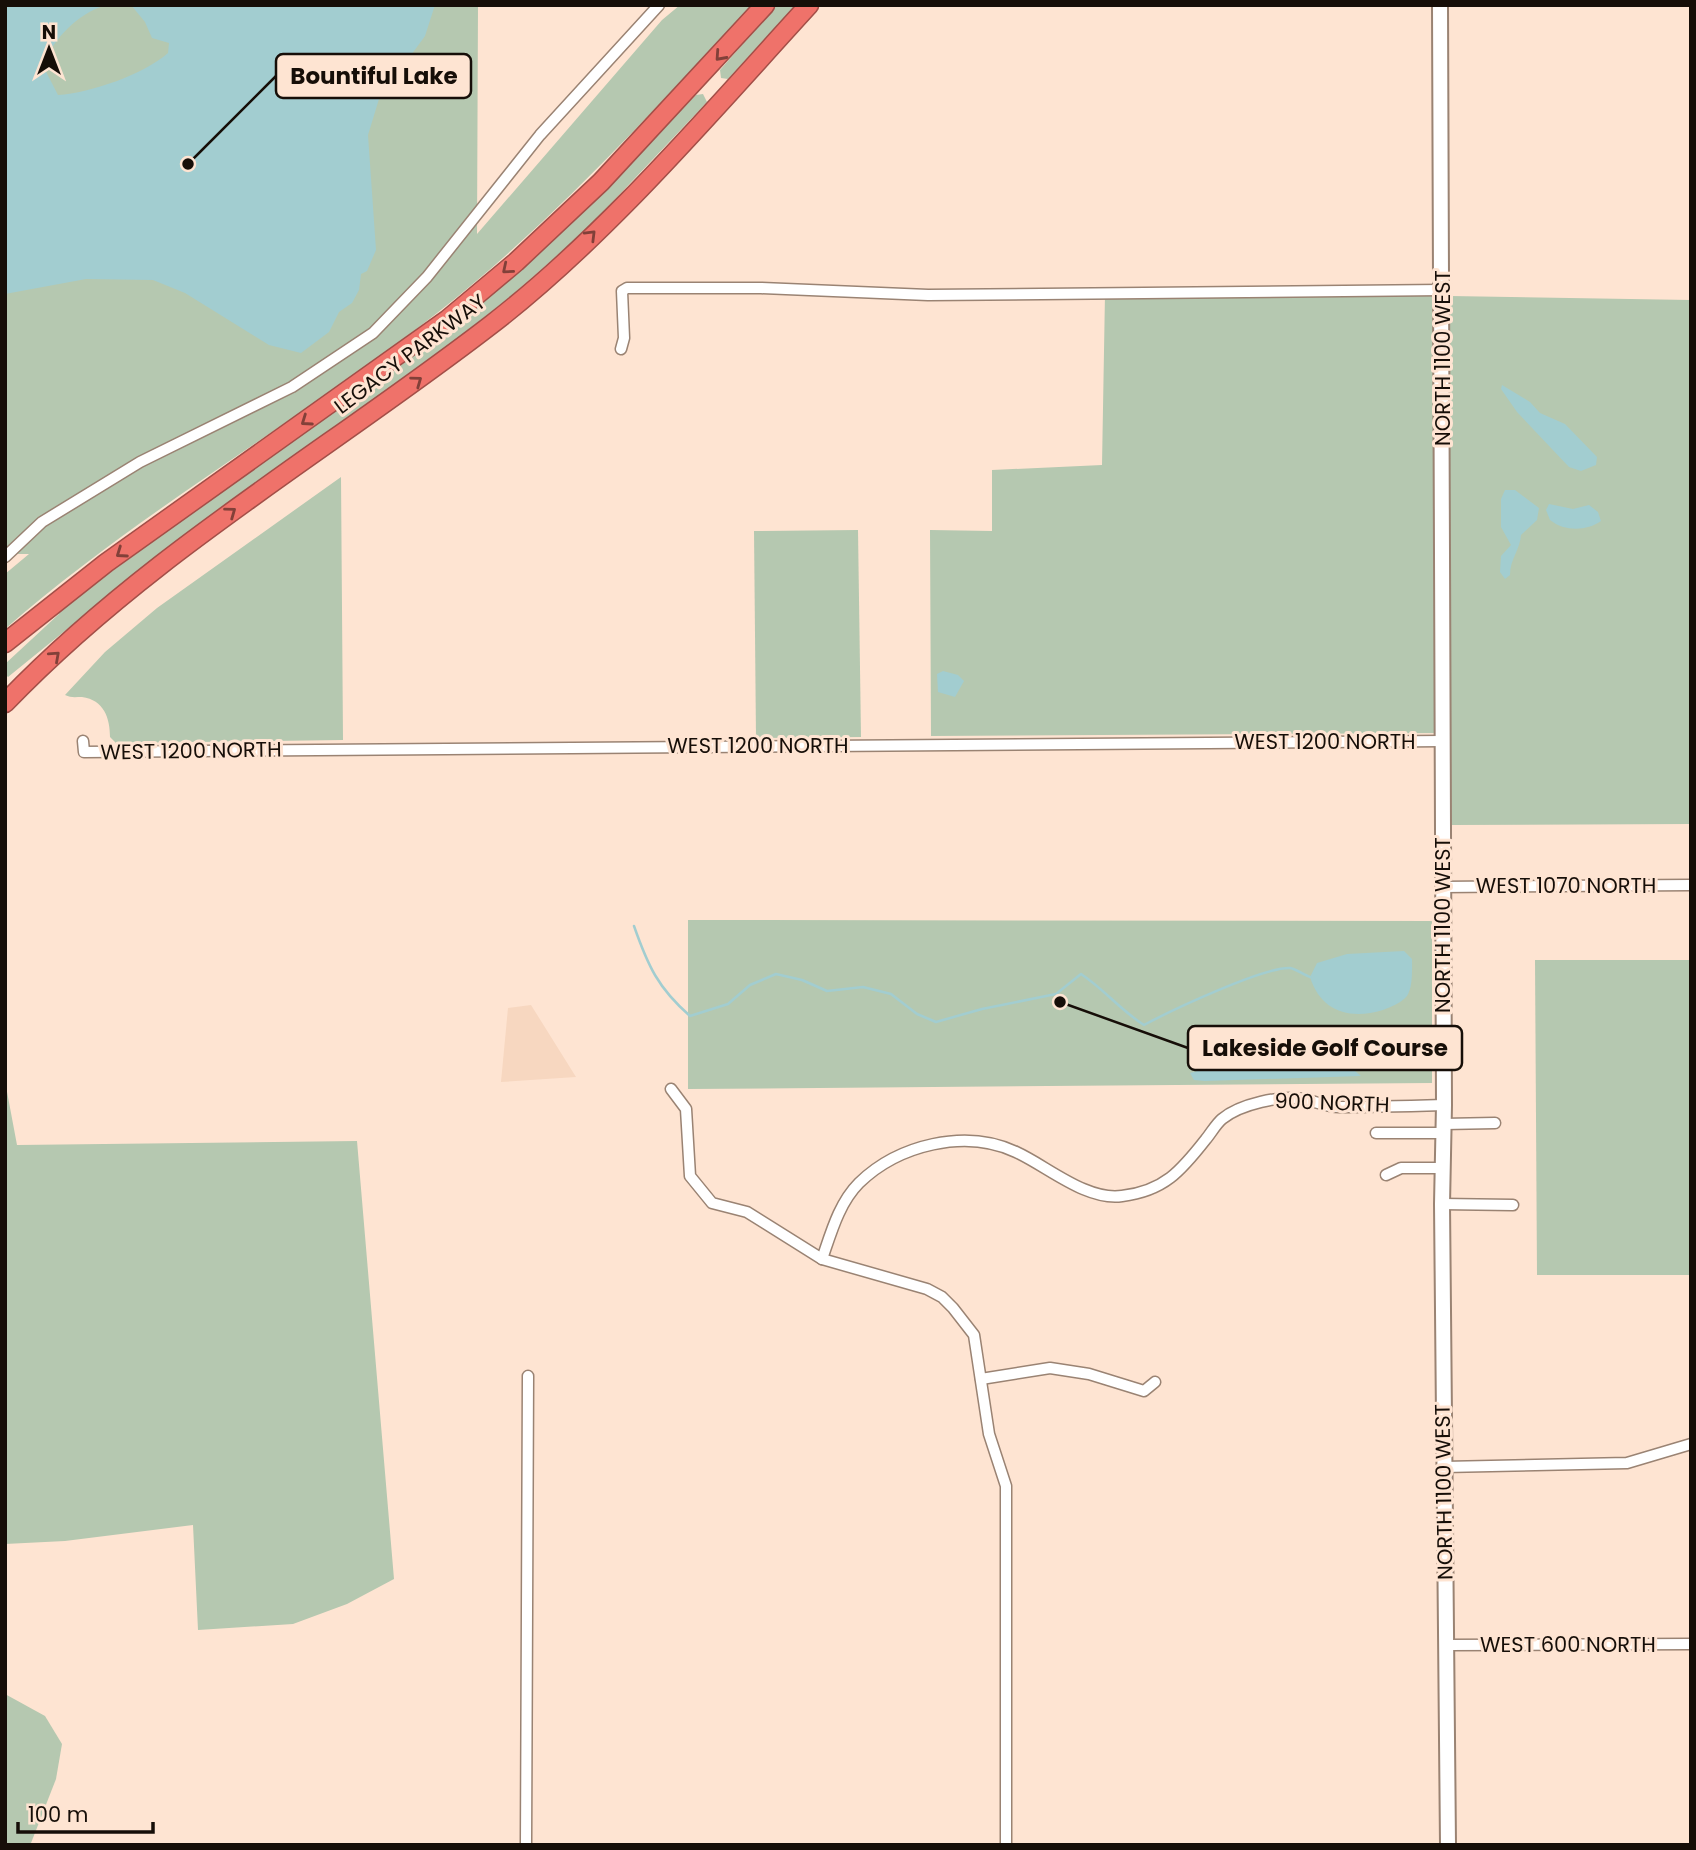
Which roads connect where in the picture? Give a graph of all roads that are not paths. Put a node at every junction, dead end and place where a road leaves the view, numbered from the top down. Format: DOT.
graph roads {
  1 [pos="659,5"];
  2 [pos="765,5"];
  3 [pos="809,5"];
  4 [pos="1440,5"];
  5 [pos="1443,290"];
  6 [pos="621,349"];
  7 [pos="5,557"];
  8 [pos="5,643"];
  9 [pos="5,702"];
  10 [pos="83,741"];
  11 [pos="1442,741"];
  12 [pos="1691,885"];
  13 [pos="1442,887"];
  14 [pos="671,1089"];
  15 [pos="1444,1105"];
  16 [pos="1495,1123"];
  17 [pos="1443,1128"];
  18 [pos="1376,1133"];
  19 [pos="1443,1168"];
  20 [pos="1386,1175"];
  21 [pos="1442,1204"];
  22 [pos="1513,1205"];
  23 [pos="822,1259"];
  24 [pos="528,1376"];
  25 [pos="981,1379"];
  26 [pos="1155,1382"];
  27 [pos="1691,1444"];
  28 [pos="1444,1467"];
  29 [pos="1691,1644"];
  30 [pos="1446,1645"];
  31 [pos="526,1845"];
  32 [pos="1006,1845"];
  33 [pos="1448,1845"];
  1 -- 7 [label="street"];
  2 -- 8 [label="highway, LEGACY PARKWAY, one-way"];
  9 -- 3 [label="highway, LEGACY PARKWAY, one-way"];
  4 -- 5 [label="street, NORTH 1100 WEST"];
  5 -- 6 [label="street"];
  5 -- 11 [label="street, NORTH 1100 WEST"];
  10 -- 11 [label="street, WEST 1200 NORTH"];
  11 -- 13 [label="street, NORTH 1100 WEST"];
  12 -- 13 [label="street, WEST 1070 NORTH"];
  13 -- 15 [label="street, NORTH 1100 WEST"];
  14 -- 23 [label="street"];
  15 -- 17 [label="street, NORTH 1100 WEST"];
  15 -- 23 [label="street, 900 NORTH"];
  16 -- 17 [label="street"];
  17 -- 18 [label="street"];
  17 -- 19 [label="street, NORTH 1100 WEST"];
  19 -- 20 [label="street"];
  19 -- 21 [label="street, NORTH 1100 WEST"];
  21 -- 22 [label="street"];
  21 -- 28 [label="street, NORTH 1100 WEST"];
  23 -- 25 [label="street"];
  24 -- 31 [label="street"];
  25 -- 26 [label="street"];
  25 -- 32 [label="street"];
  27 -- 28 [label="street"];
  28 -- 30 [label="street, NORTH 1100 WEST"];
  29 -- 30 [label="street, WEST 600 NORTH"];
  30 -- 33 [label="street, NORTH 1100 WEST"];
}
